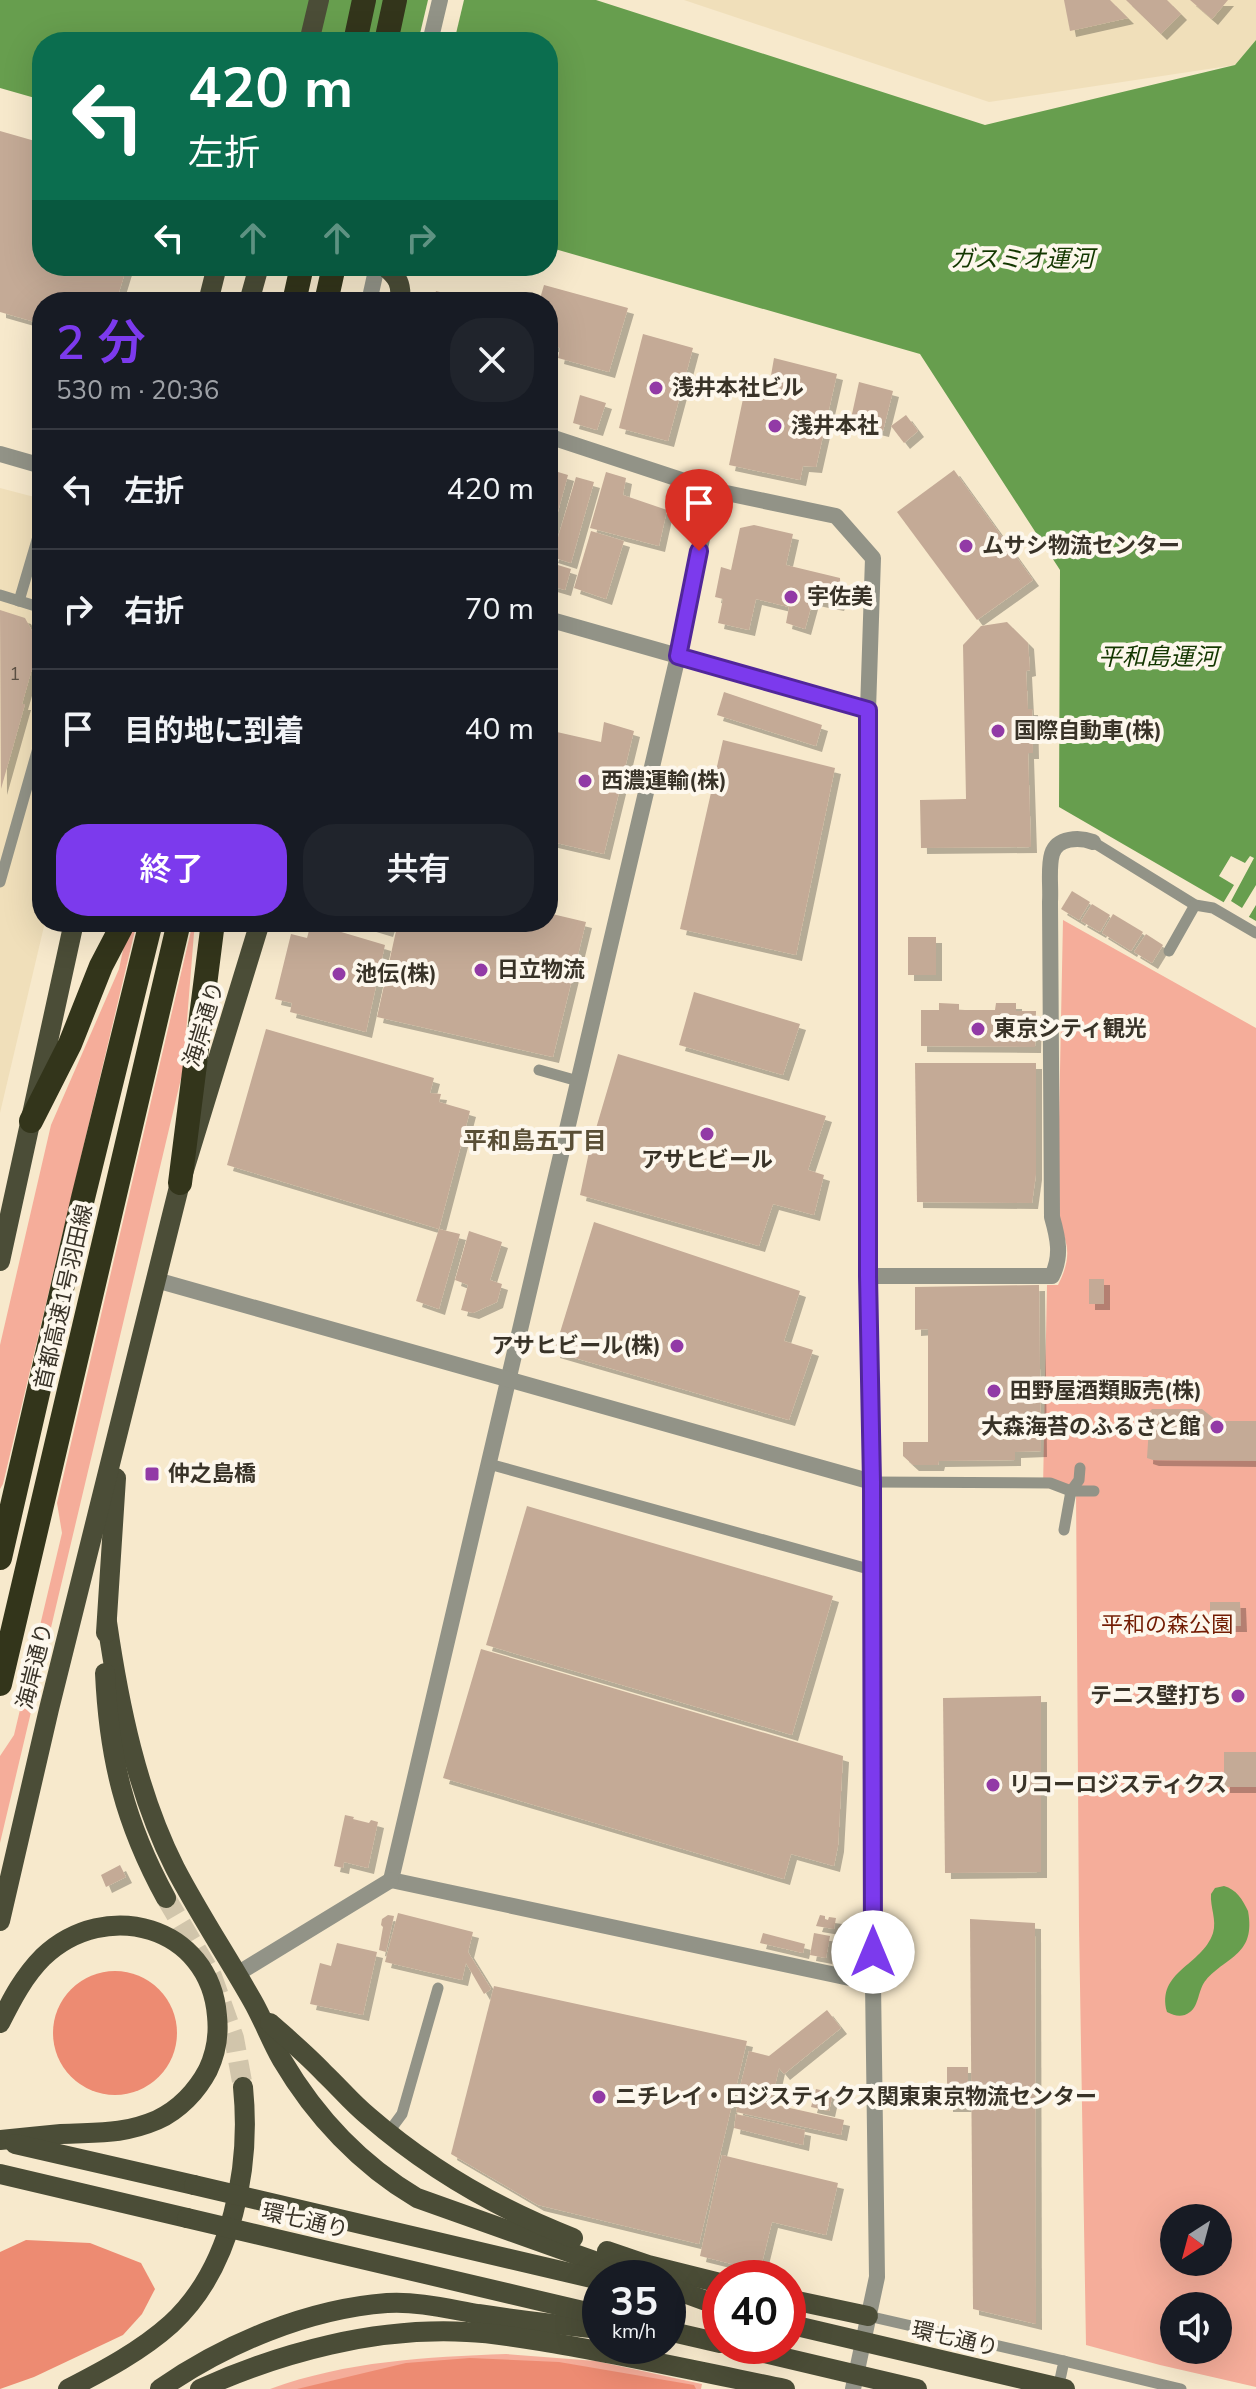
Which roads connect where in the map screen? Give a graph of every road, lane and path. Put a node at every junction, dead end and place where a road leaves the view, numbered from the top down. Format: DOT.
graph roads {
  1 [pos="319,0"];
  2 [pos="364,0"];
  3 [pos="395,0"];
  4 [pos="440,0"];
  5 [pos="311,32"];
  6 [pos="357,32"];
  7 [pos="388,32"];
  8 [pos="432,32"];
  9 [pos="558,439"];
  10 [pos="0,454"];
  11 [pos="32,459"];
  12 [pos="712,490"];
  13 [pos="32,557"];
  14 [pos="0,595"];
  15 [pos="19,601"];
  16 [pos="32,605"];
  17 [pos="558,622"];
  18 [pos="678,656"];
  19 [pos="868,710"];
  20 [pos="32,769"];
  21 [pos="1093,842"];
  22 [pos="0,882"];
  23 [pos="1195,905"];
  24 [pos="72,932"];
  25 [pos="106,932"];
  26 [pos="119,932"];
  27 [pos="149,932"];
  28 [pos="177,932"];
  29 [pos="211,932"];
  30 [pos="257,932"];
  31 [pos="1256,933"];
  32 [pos="1169,951"];
  33 [pos="101,966"];
  34 [pos="539,1070"];
  35 [pos="578,1081"];
  36 [pos="31,1121"];
  37 [pos="180,1183"];
  38 [pos="0,1261"];
  39 [pos="868,1276"];
  40 [pos="156,1280"];
  41 [pos="509,1378"];
  42 [pos="120,1423"];
  43 [pos="489,1464"];
  44 [pos="1080,1468"];
  45 [pos="872,1482"];
  46 [pos="1071,1491"];
  47 [pos="1094,1491"];
  48 [pos="1064,1530"];
  49 [pos="0,1558"];
  50 [pos="872,1570"];
  51 [pos="107,1622"];
  52 [pos="0,1684"];
  53 [pos="391,1880"];
  54 [pos="166,1898"];
  55 [pos="0,1921"];
  56 [pos="237,1974"];
  57 [pos="873,1983"];
  58 [pos="438,1988"];
  59 [pos="261,2015"];
  60 [pos="0,2023"];
  61 [pos="243,2087"];
  62 [pos="388,2133"];
  63 [pos="0,2140"];
  64 [pos="63,2144"];
  65 [pos="0,2174"];
  66 [pos="593,2260"];
  67 [pos="582,2276"];
  68 [pos="702,2278"];
  69 [pos="806,2303"];
  70 [pos="582,2311"];
  71 [pos="868,2316"];
  72 [pos="582,2327"];
  73 [pos="806,2328"];
  74 [pos="1064,2361"];
  75 [pos="806,2363"];
  76 [pos="68,2389"];
  77 [pos="160,2389"];
  78 [pos="200,2389"];
  79 [pos="785,2389"];
  80 [pos="853,2389"];
  81 [pos="917,2389"];
  82 [pos="1058,2389"];
  83 [pos="1065,2389"];
  84 [pos="1181,2389"];
  1 -- 5 [label="main road"];
  2 -- 6 [label="highway"];
  3 -- 7 [label="highway"];
  4 -- 8 [label="street"];
  9 -- 12 [label="street"];
  10 -- 11 [label="street"];
  12 -- 18 [label="street"];
  12 -- 19 [label="street"];
  13 -- 15 [label="lane"];
  14 -- 15 [label="lane"];
  15 -- 16 [label="lane"];
  17 -- 18 [label="street"];
  18 -- 19 [label="street"];
  18 -- 35 [label="street"];
  19 -- 39 [label="street"];
  20 -- 22 [label="lane"];
  21 -- 23 [label="lane"];
  21 -- 39 [label="street"];
  23 -- 31 [label="lane"];
  23 -- 32 [label="lane"];
  24 -- 36 [label="main road"];
  25 -- 33 [label="highway"];
  26 -- 33 [label="highway"];
  27 -- 49 [label="highway, 首都高速1号羽田線"];
  28 -- 52 [label="highway, 首都高速1号羽田線"];
  29 -- 37 [label="highway"];
  30 -- 37 [label="main road, 海岸通り"];
  33 -- 36 [label="highway"];
  34 -- 35 [label="lane"];
  35 -- 41 [label="street"];
  36 -- 38 [label="main road"];
  37 -- 40 [label="main road, 海岸通り"];
  39 -- 45 [label="street"];
  40 -- 41 [label="street"];
  40 -- 42 [label="main road, 海岸通り"];
  41 -- 43 [label="street"];
  41 -- 45 [label="street"];
  42 -- 51 [label="main road"];
  42 -- 55 [label="main road, 海岸通り"];
  43 -- 50 [label="lane"];
  43 -- 53 [label="street"];
  44 -- 46 [label="lane"];
  45 -- 46 [label="lane"];
  45 -- 50 [label="street"];
  46 -- 47 [label="lane"];
  46 -- 48 [label="lane"];
  50 -- 57 [label="street"];
  51 -- 54 [label="main road"];
  51 -- 56 [label="main road"];
  53 -- 56 [label="street"];
  53 -- 57 [label="street"];
  56 -- 59 [label="main road"];
  57 -- 71 [label="street"];
  58 -- 62 [label="lane"];
  59 -- 62 [label="main road"];
  59 -- 66 [label="main road"];
  60 -- 64 [label="main road"];
  61 -- 76 [label="main road"];
  62 -- 68 [label="main road"];
  63 -- 64 [label="main road"];
  64 -- 67 [label="main road, 環七通り, bridge"];
  65 -- 70 [label="main road, 環七通り, bridge"];
  69 -- 71 [label="main road"];
  71 -- 74 [label="lane"];
  71 -- 80 [label="street"];
  72 -- 77 [label="main road"];
  73 -- 83 [label="main road, 環七通り, bridge"];
  74 -- 82 [label="lane"];
  74 -- 84 [label="lane"];
  75 -- 81 [label="main road, bridge"];
  78 -- 79 [label="main road"];
}
